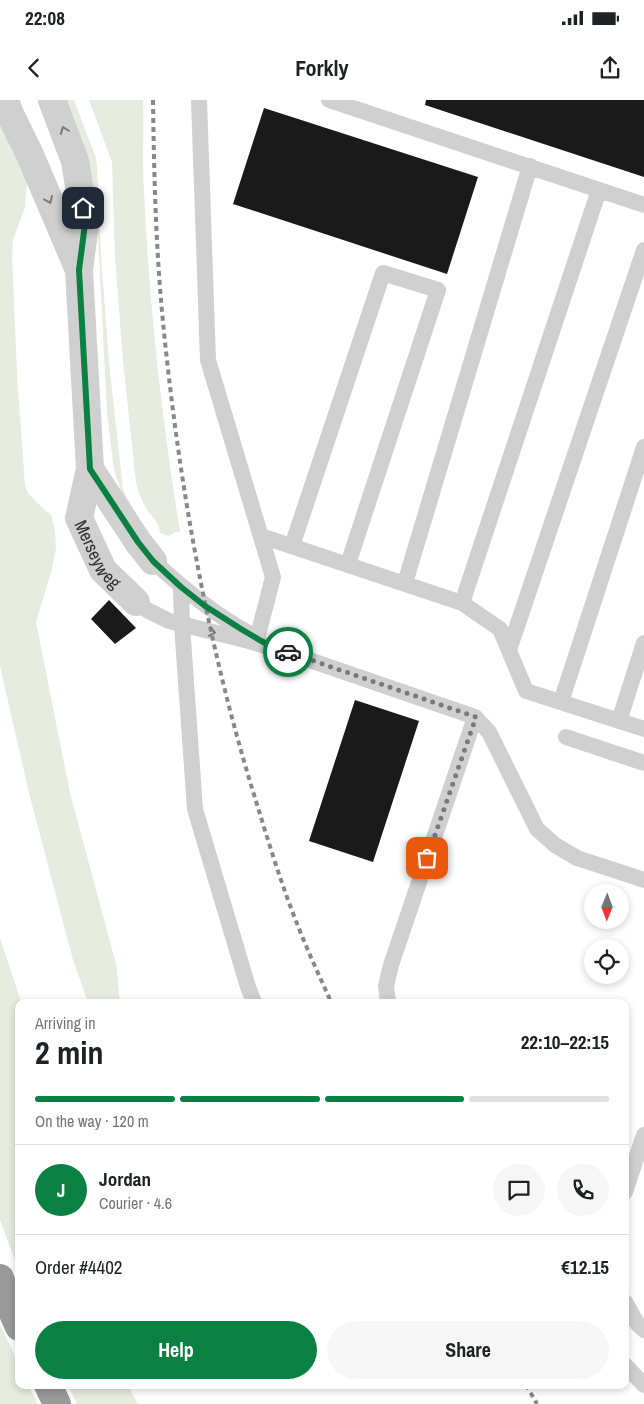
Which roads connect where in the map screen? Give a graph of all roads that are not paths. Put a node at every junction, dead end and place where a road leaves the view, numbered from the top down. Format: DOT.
graph roads {
  1 [pos="6,100"];
  2 [pos="52,100"];
  3 [pos="199,100"];
  4 [pos="329,100"];
  5 [pos="530,166"];
  6 [pos="599,190"];
  7 [pos="644,205"];
  8 [pos="644,250"];
  9 [pos="79,270"];
  10 [pos="644,447"];
  11 [pos="90,469"];
  12 [pos="261,536"];
  13 [pos="292,546"];
  14 [pos="153,561"];
  15 [pos="348,564"];
  16 [pos="405,583"];
  17 [pos="181,587"];
  18 [pos="136,602"];
  19 [pos="462,603"];
  20 [pos="182,625"];
  21 [pos="257,641"];
  22 [pos="644,643"];
  23 [pos="509,650"];
  24 [pos="561,702"];
  25 [pos="476,717"];
  26 [pos="619,721"];
  27 [pos="644,730"];
  28 [pos="566,737"];
  29 [pos="644,763"];
  30 [pos="644,880"];
  31 [pos="253,999"];
  32 [pos="388,999"];
  33 [pos="644,1135"];
  34 [pos="629,1180"];
  35 [pos="0,1278"];
  36 [pos="629,1309"];
  37 [pos="15,1317"];
  38 [pos="644,1330"];
  39 [pos="629,1369"];
  40 [pos="644,1385"];
  41 [pos="50,1389"];
  42 [pos="57,1404"];
  1 -- 9 [label="street, Merseyweg, one-way"];
  9 -- 2 [label="street, Merseyweg, one-way"];
  3 -- 12 [label="lane"];
  4 -- 5 [label="lane"];
  5 -- 6 [label="lane"];
  5 -- 16 [label="lane"];
  6 -- 7 [label="lane"];
  6 -- 19 [label="lane"];
  8 -- 23 [label="lane"];
  9 -- 11 [label="street, Merseyweg"];
  10 -- 24 [label="lane"];
  11 -- 14 [label="street, Merseyweg"];
  11 -- 18 [label="street, Merseyweg"];
  12 -- 13 [label="lane"];
  12 -- 21 [label="lane"];
  13 -- 15 [label="lane"];
  13 -- 15 [label="lane"];
  14 -- 17 [label="lane"];
  15 -- 16 [label="lane"];
  16 -- 19 [label="lane"];
  17 -- 20 [label="lane"];
  17 -- 21 [label="lane"];
  18 -- 20 [label="lane"];
  19 -- 23 [label="lane"];
  20 -- 21 [label="lane, one-way"];
  20 -- 31 [label="lane"];
  21 -- 25 [label="lane"];
  22 -- 26 [label="lane"];
  23 -- 24 [label="lane"];
  24 -- 26 [label="lane"];
  25 -- 30 [label="lane"];
  25 -- 32 [label="lane"];
  26 -- 27 [label="lane"];
  28 -- 29 [label="lane"];
  33 -- 34 [label="lane"];
  35 -- 37 [label="highway"];
  36 -- 38 [label="lane"];
  39 -- 40 [label="lane"];
  41 -- 42 [label="highway"];
}
